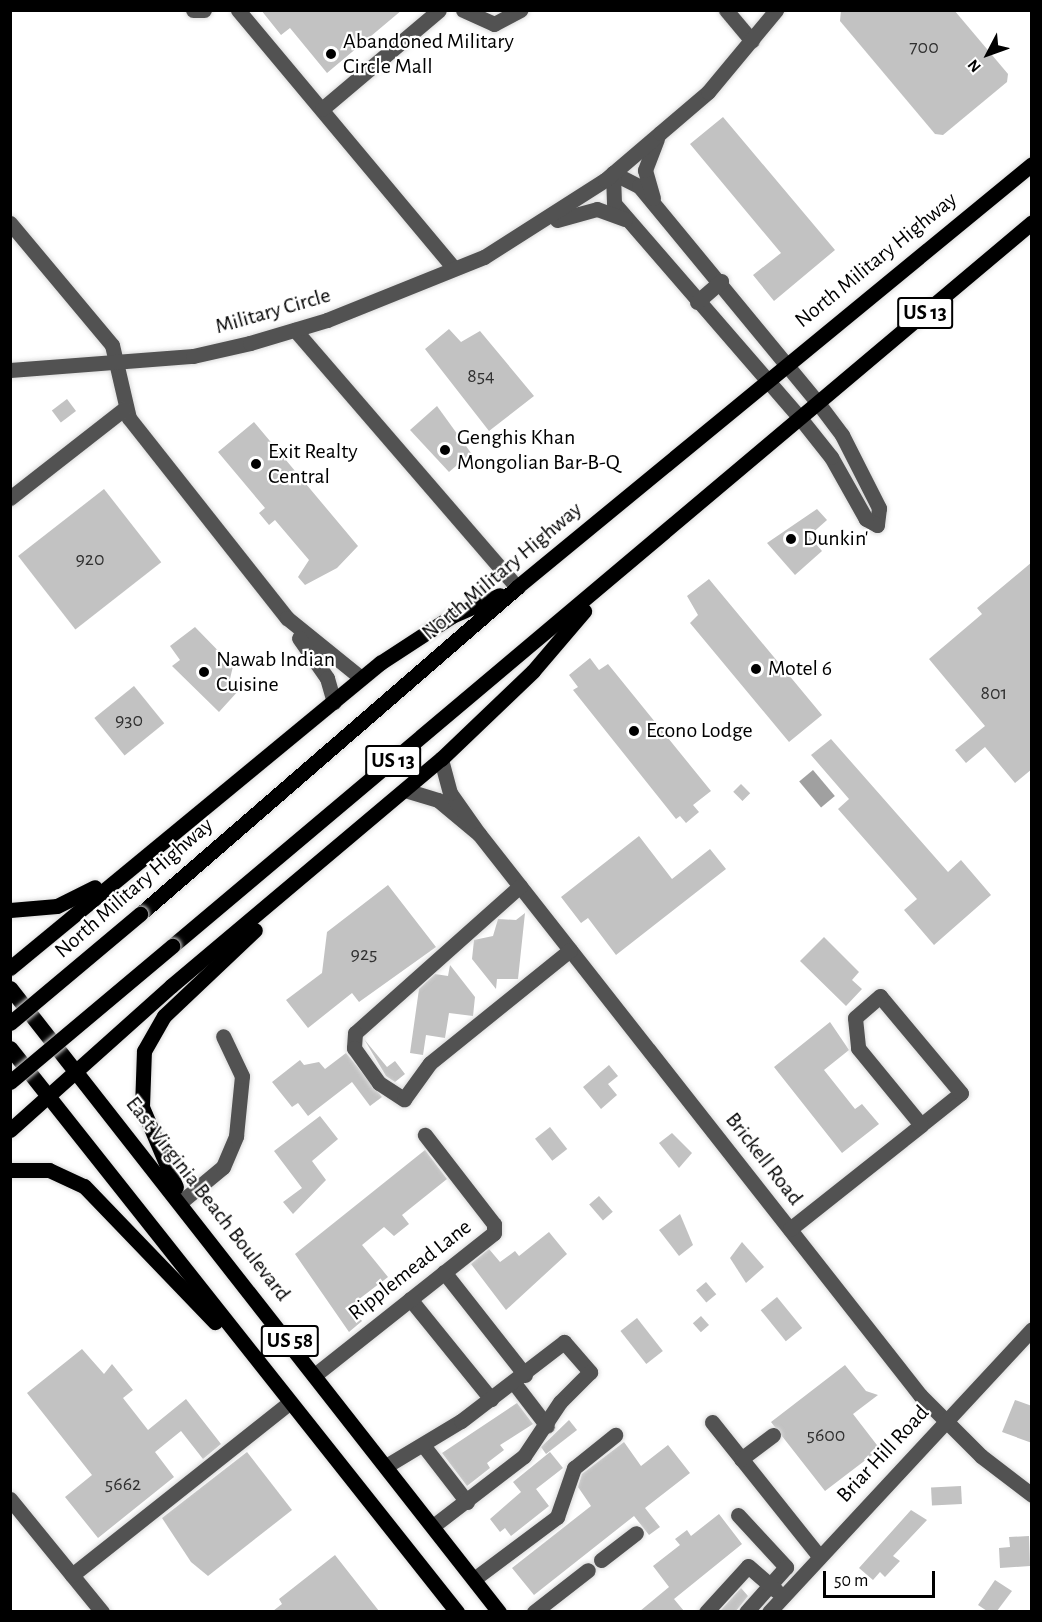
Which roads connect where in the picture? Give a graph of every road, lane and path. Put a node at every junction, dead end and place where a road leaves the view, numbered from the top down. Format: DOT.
graph roads {
  1 [pos="193,10"];
  2 [pos="204,10"];
  3 [pos="238,10"];
  4 [pos="439,10"];
  5 [pos="463,10"];
  6 [pos="520,10"];
  7 [pos="726,10"];
  8 [pos="770,13"];
  9 [pos="752,41"];
  10 [pos="322,109"];
  11 [pos="660,133"];
  12 [pos="1032,164"];
  13 [pos="613,173"];
  14 [pos="656,206"];
  15 [pos="630,222"];
  16 [pos="1032,222"];
  17 [pos="10,223"];
  18 [pos="532,229"];
  19 [pos="454,268"];
  20 [pos="721,281"];
  21 [pos="697,302"];
  22 [pos="296,330"];
  23 [pos="786,363"];
  24 [pos="116,365"];
  25 [pos="10,370"];
  26 [pos="765,380"];
  27 [pos="818,403"];
  28 [pos="124,409"];
  29 [pos="800,418"];
  30 [pos="10,498"];
  31 [pos="613,577"];
  32 [pos="517,587"];
  33 [pos="287,618"];
  34 [pos="361,678"];
  35 [pos="334,702"];
  36 [pos="441,759"];
  37 [pos="405,790"];
  38 [pos="479,834"];
  39 [pos="322,862"];
  40 [pos="117,877"];
  41 [pos="520,886"];
  42 [pos="10,910"];
  43 [pos="570,950"];
  44 [pos="10,968"];
  45 [pos="10,988"];
  46 [pos="10,1023"];
  47 [pos="223,1036"];
  48 [pos="10,1048"];
  49 [pos="78,1072"];
  50 [pos="10,1082"];
  51 [pos="50,1097"];
  52 [pos="921,1125"];
  53 [pos="10,1130"];
  54 [pos="425,1135"];
  55 [pos="10,1170"];
  56 [pos="182,1201"];
  57 [pos="790,1229"];
  58 [pos="444,1272"];
  59 [pos="410,1299"];
  60 [pos="1032,1329"];
  61 [pos="244,1347"];
  62 [pos="316,1374"];
  63 [pos="519,1379"];
  64 [pos="491,1400"];
  65 [pos="289,1402"];
  66 [pos="712,1422"];
  67 [pos="944,1422"];
  68 [pos="547,1426"];
  69 [pos="615,1435"];
  70 [pos="772,1435"];
  71 [pos="423,1445"];
  72 [pos="741,1459"];
  73 [pos="386,1466"];
  74 [pos="1032,1495"];
  75 [pos="10,1499"];
  76 [pos="467,1502"];
  77 [pos="738,1515"];
  78 [pos="433,1527"];
  79 [pos="636,1533"];
  80 [pos="819,1556"];
  81 [pos="601,1560"];
  82 [pos="588,1570"];
  83 [pos="72,1575"];
  84 [pos="474,1579"];
  85 [pos="770,1585"];
  86 [pos="776,1606"];
  87 [pos="102,1611"];
  88 [pos="457,1611"];
  89 [pos="499,1611"];
  90 [pos="534,1611"];
  91 [pos="706,1611"];
  92 [pos="746,1611"];
  1 -- 2 [label="street"];
  3 -- 10 [label="street"];
  4 -- 10 [label="street"];
  5 -- 6 [label="street"];
  7 -- 9 [label="street"];
  8 -- 9 [label="street, Military Circle"];
  9 -- 11 [label="street, Military Circle"];
  10 -- 19 [label="street"];
  11 -- 13 [label="street, Military Circle"];
  11 -- 14 [label="street, Military Circle"];
  12 -- 23 [label="main road, North Military Highway / US 13"];
  13 -- 14 [label="street, Military Circle"];
  13 -- 15 [label="street, Military Circle"];
  13 -- 18 [label="street, Military Circle"];
  14 -- 20 [label="street, Military Circle"];
  15 -- 18 [label="street, Military Circle"];
  15 -- 21 [label="street, Military Circle"];
  16 -- 27 [label="main road, US 13"];
  17 -- 24 [label="street"];
  18 -- 19 [label="street, Military Circle"];
  19 -- 22 [label="street, Military Circle"];
  20 -- 21 [label="street"];
  20 -- 23 [label="street, Military Circle"];
  21 -- 26 [label="street, Military Circle"];
  22 -- 24 [label="street, Military Circle"];
  22 -- 32 [label="street"];
  23 -- 26 [label="main road, North Military Highway / US 13"];
  23 -- 27 [label="street, Military Circle"];
  24 -- 25 [label="street, Military Circle"];
  24 -- 28 [label="street"];
  26 -- 29 [label="street, Military Circle"];
  26 -- 32 [label="main road, North Military Highway / US 13"];
  27 -- 29 [label="main road, US 13"];
  27 -- 29 [label="street, Military Circle"];
  28 -- 30 [label="street"];
  28 -- 33 [label="street"];
  29 -- 31 [label="main road, US 13"];
  31 -- 36 [label="main road"];
  31 -- 50 [label="main road, US 13, bridge"];
  32 -- 34 [label="main road"];
  32 -- 46 [label="main road, North Military Highway / US 13, bridge"];
  33 -- 34 [label="street"];
  33 -- 35 [label="street"];
  34 -- 35 [label="main road"];
  35 -- 40 [label="main road"];
  36 -- 37 [label="main road"];
  36 -- 38 [label="street, Brickell Road"];
  37 -- 38 [label="street, Brickell Road"];
  37 -- 39 [label="main road"];
  38 -- 41 [label="street, Brickell Road"];
  39 -- 49 [label="main road"];
  39 -- 56 [label="main road"];
  40 -- 42 [label="main road"];
  40 -- 44 [label="main road"];
  41 -- 43 [label="street, Brickell Road"];
  41 -- 43 [label="street"];
  43 -- 57 [label="street, Brickell Road"];
  45 -- 49 [label="main road, East Virginia Beach Boulevard / US 58"];
  47 -- 56 [label="street"];
  48 -- 51 [label="main road, US 58"];
  49 -- 51 [label="main road"];
  49 -- 56 [label="main road, East Virginia Beach Boulevard / US 58"];
  51 -- 53 [label="main road"];
  51 -- 61 [label="main road, US 58"];
  52 -- 52 [label="street"];
  52 -- 57 [label="street"];
  54 -- 58 [label="street, Ripplemead Lane"];
  55 -- 61 [label="main road"];
  56 -- 62 [label="main road, East Virginia Beach Boulevard / US 58"];
  57 -- 67 [label="street, Brickell Road"];
  58 -- 59 [label="street, Ripplemead Lane"];
  58 -- 63 [label="street"];
  59 -- 62 [label="street, Ripplemead Lane"];
  59 -- 64 [label="street"];
  60 -- 67 [label="street, Briar Hill Road"];
  61 -- 65 [label="main road, US 58"];
  62 -- 73 [label="main road, East Virginia Beach Boulevard / US 58"];
  63 -- 64 [label="street"];
  63 -- 68 [label="street"];
  63 -- 68 [label="street"];
  64 -- 71 [label="street"];
  65 -- 83 [label="street"];
  65 -- 88 [label="main road, US 58"];
  66 -- 72 [label="street"];
  67 -- 74 [label="street, Brickell Road"];
  67 -- 80 [label="street, Briar Hill Road"];
  68 -- 76 [label="street"];
  69 -- 84 [label="street"];
  70 -- 72 [label="street"];
  71 -- 73 [label="street"];
  71 -- 76 [label="street"];
  72 -- 80 [label="street"];
  73 -- 78 [label="main road, East Virginia Beach Boulevard / US 58"];
  75 -- 83 [label="street"];
  76 -- 78 [label="street"];
  77 -- 85 [label="street"];
  78 -- 84 [label="main road, East Virginia Beach Boulevard / US 58"];
  79 -- 81 [label="street"];
  80 -- 86 [label="street, Briar Hill Road"];
  82 -- 90 [label="street"];
  83 -- 87 [label="street"];
  84 -- 89 [label="main road, East Virginia Beach Boulevard / US 58"];
  85 -- 86 [label="street"];
  85 -- 91 [label="street"];
  85 -- 92 [label="street"];
}
